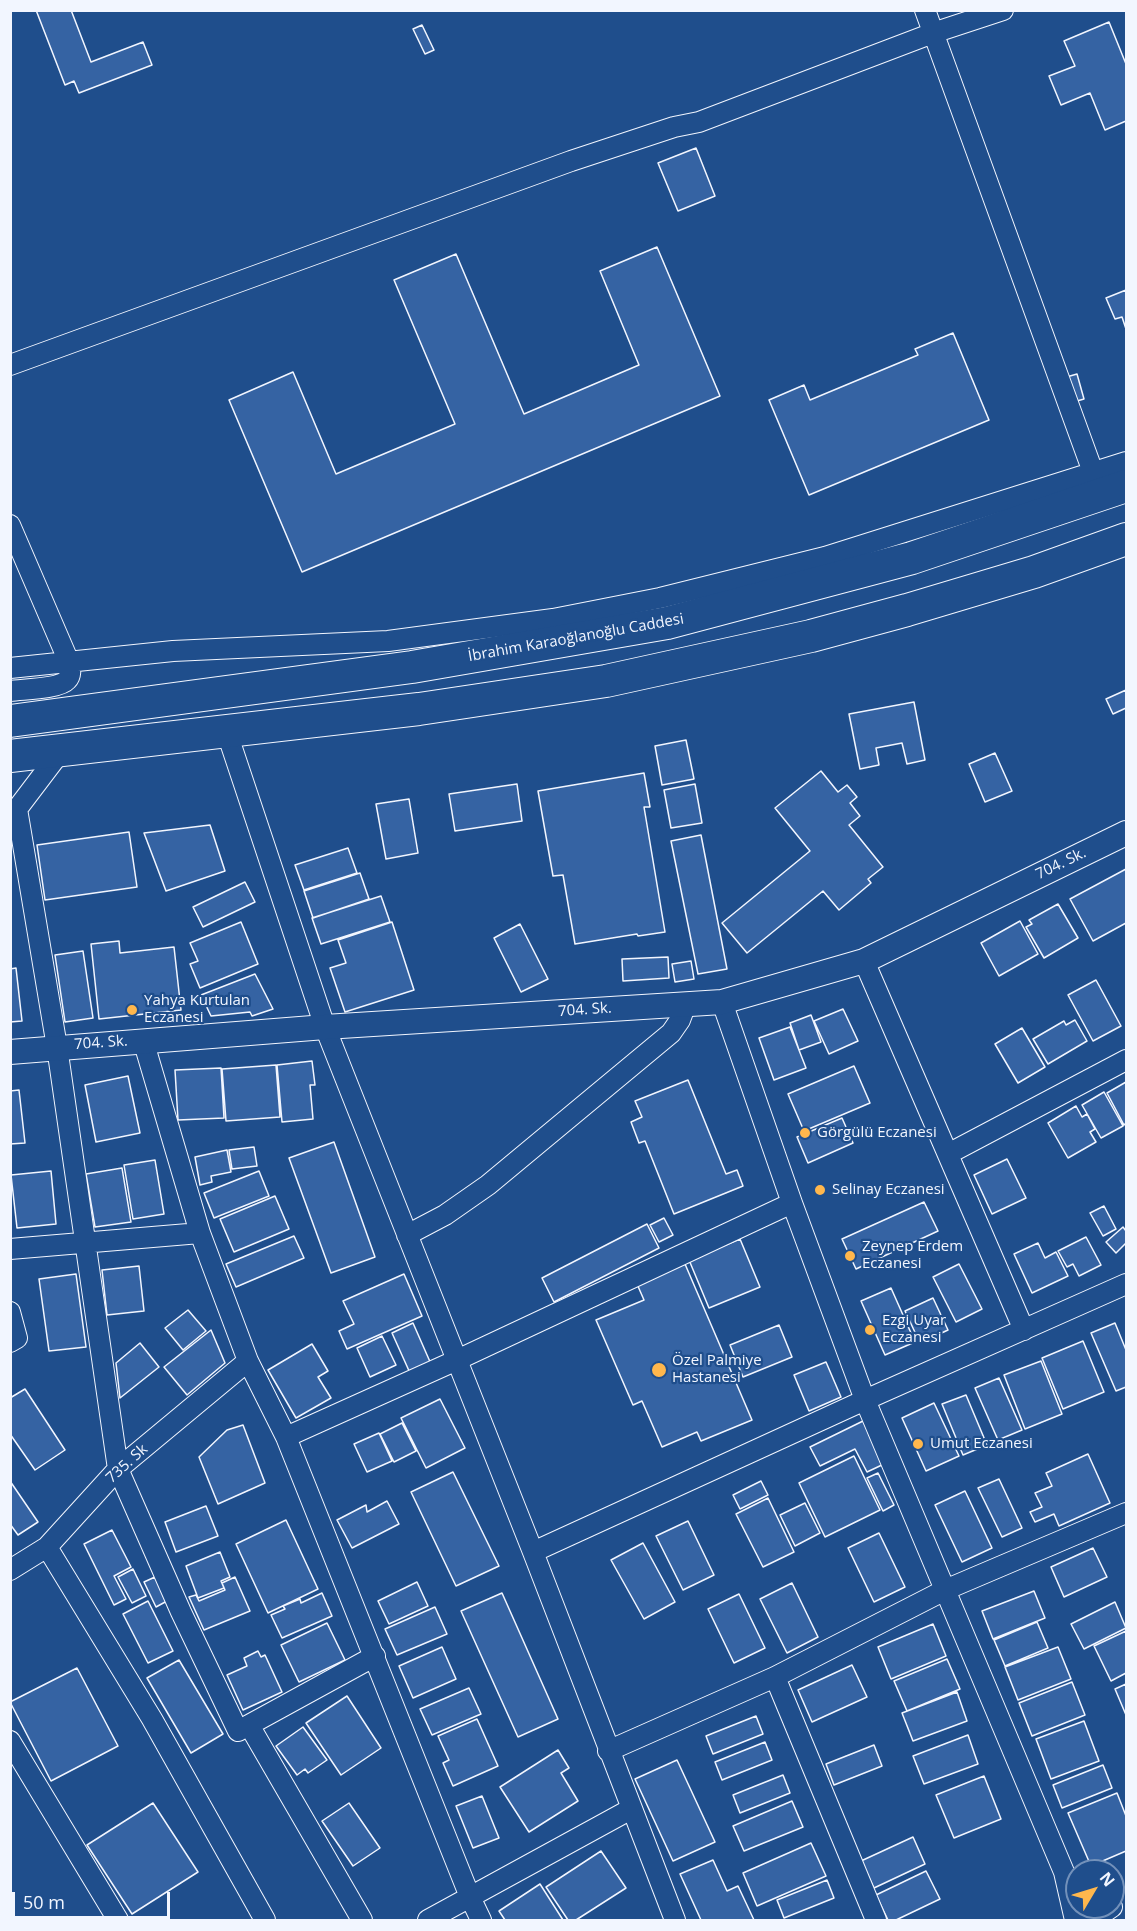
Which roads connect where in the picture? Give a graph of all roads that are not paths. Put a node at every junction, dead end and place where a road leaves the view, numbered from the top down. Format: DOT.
graph roads {
  1 [pos="925,10"];
  2 [pos="1003,10"];
  3 [pos="933,33"];
  4 [pos="10,365"];
  5 [pos="1126,462"];
  6 [pos="1093,472"];
  7 [pos="1126,486"];
  8 [pos="10,525"];
  9 [pos="1126,539"];
  10 [pos="69,662"];
  11 [pos="10,668"];
  12 [pos="10,691"];
  13 [pos="10,720"];
  14 [pos="226,730"];
  15 [pos="61,751"];
  16 [pos="10,756"];
  17 [pos="14,809"];
  18 [pos="1126,833"];
  19 [pos="864,961"];
  20 [pos="722,1002"];
  21 [pos="686,1004"];
  22 [pos="325,1027"];
  23 [pos="143,1040"];
  24 [pos="57,1047"];
  25 [pos="10,1052"];
  26 [pos="1126,1060"];
  27 [pos="948,1154"];
  28 [pos="792,1203"];
  29 [pos="200,1233"];
  30 [pos="407,1235"];
  31 [pos="85,1244"];
  32 [pos="10,1249"];
  33 [pos="1126,1284"];
  34 [pos="10,1312"];
  35 [pos="1024,1330"];
  36 [pos="14,1340"];
  37 [pos="457,1360"];
  38 [pos="248,1361"];
  39 [pos="865,1400"];
  40 [pos="286,1437"];
  41 [pos="118,1469"];
  42 [pos="1125,1517"];
  43 [pos="47,1548"];
  44 [pos="533,1552"];
  45 [pos="10,1570"];
  46 [pos="945,1590"];
  47 [pos="375,1656"];
  48 [pos="775,1677"];
  49 [pos="249,1725"];
  50 [pos="10,1741"];
  51 [pos="608,1751"];
  52 [pos="631,1809"];
  53 [pos="470,1897"];
  54 [pos="118,1920"];
  55 [pos="265,1920"];
  56 [pos="362,1920"];
  57 [pos="428,1920"];
  58 [pos="481,1920"];
  59 [pos="675,1920"];
  60 [pos="876,1920"];
  61 [pos="1075,1920"];
  1 -- 3 [label="street"];
  2 -- 3 [label="street"];
  3 -- 4 [label="street"];
  3 -- 6 [label="street"];
  5 -- 6 [label="street"];
  6 -- 10 [label="street"];
  7 -- 13 [label="highway, İbrahim Karaoğlanoğlu Caddesi"];
  8 -- 10 [label="street"];
  9 -- 14 [label="highway"];
  10 -- 11 [label="street"];
  10 -- 12 [label="street"];
  14 -- 15 [label="highway"];
  14 -- 22 [label="street"];
  15 -- 16 [label="highway"];
  15 -- 17 [label="street"];
  17 -- 24 [label="street"];
  18 -- 19 [label="street, 704. Sk."];
  19 -- 20 [label="street, 704. Sk."];
  19 -- 27 [label="street"];
  20 -- 21 [label="street, 704. Sk."];
  20 -- 28 [label="street"];
  21 -- 22 [label="street, 704. Sk."];
  21 -- 30 [label="street"];
  22 -- 23 [label="street, 704. Sk."];
  22 -- 30 [label="street"];
  23 -- 24 [label="street, 704. Sk."];
  23 -- 29 [label="street"];
  24 -- 25 [label="street, 704. Sk."];
  24 -- 31 [label="street"];
  26 -- 27 [label="street"];
  27 -- 35 [label="street"];
  28 -- 37 [label="street"];
  28 -- 39 [label="street"];
  29 -- 31 [label="street"];
  29 -- 38 [label="street"];
  30 -- 37 [label="street"];
  31 -- 32 [label="street"];
  31 -- 41 [label="street"];
  33 -- 35 [label="street"];
  34 -- 36 [label="street"];
  35 -- 39 [label="street"];
  37 -- 40 [label="street"];
  37 -- 44 [label="street"];
  38 -- 40 [label="street"];
  38 -- 41 [label="street, 735. Sk"];
  39 -- 44 [label="street"];
  39 -- 46 [label="street"];
  40 -- 47 [label="street"];
  41 -- 43 [label="street, 735. Sk"];
  41 -- 49 [label="street"];
  42 -- 46 [label="street"];
  43 -- 45 [label="street, 735. Sk"];
  43 -- 55 [label="street"];
  44 -- 51 [label="street"];
  46 -- 48 [label="street"];
  46 -- 61 [label="street"];
  47 -- 49 [label="street"];
  47 -- 53 [label="street"];
  48 -- 51 [label="street"];
  48 -- 60 [label="street"];
  49 -- 56 [label="street"];
  50 -- 54 [label="street"];
  51 -- 52 [label="street"];
  52 -- 53 [label="street"];
  52 -- 59 [label="street"];
  53 -- 57 [label="street"];
  53 -- 58 [label="street"];
}
